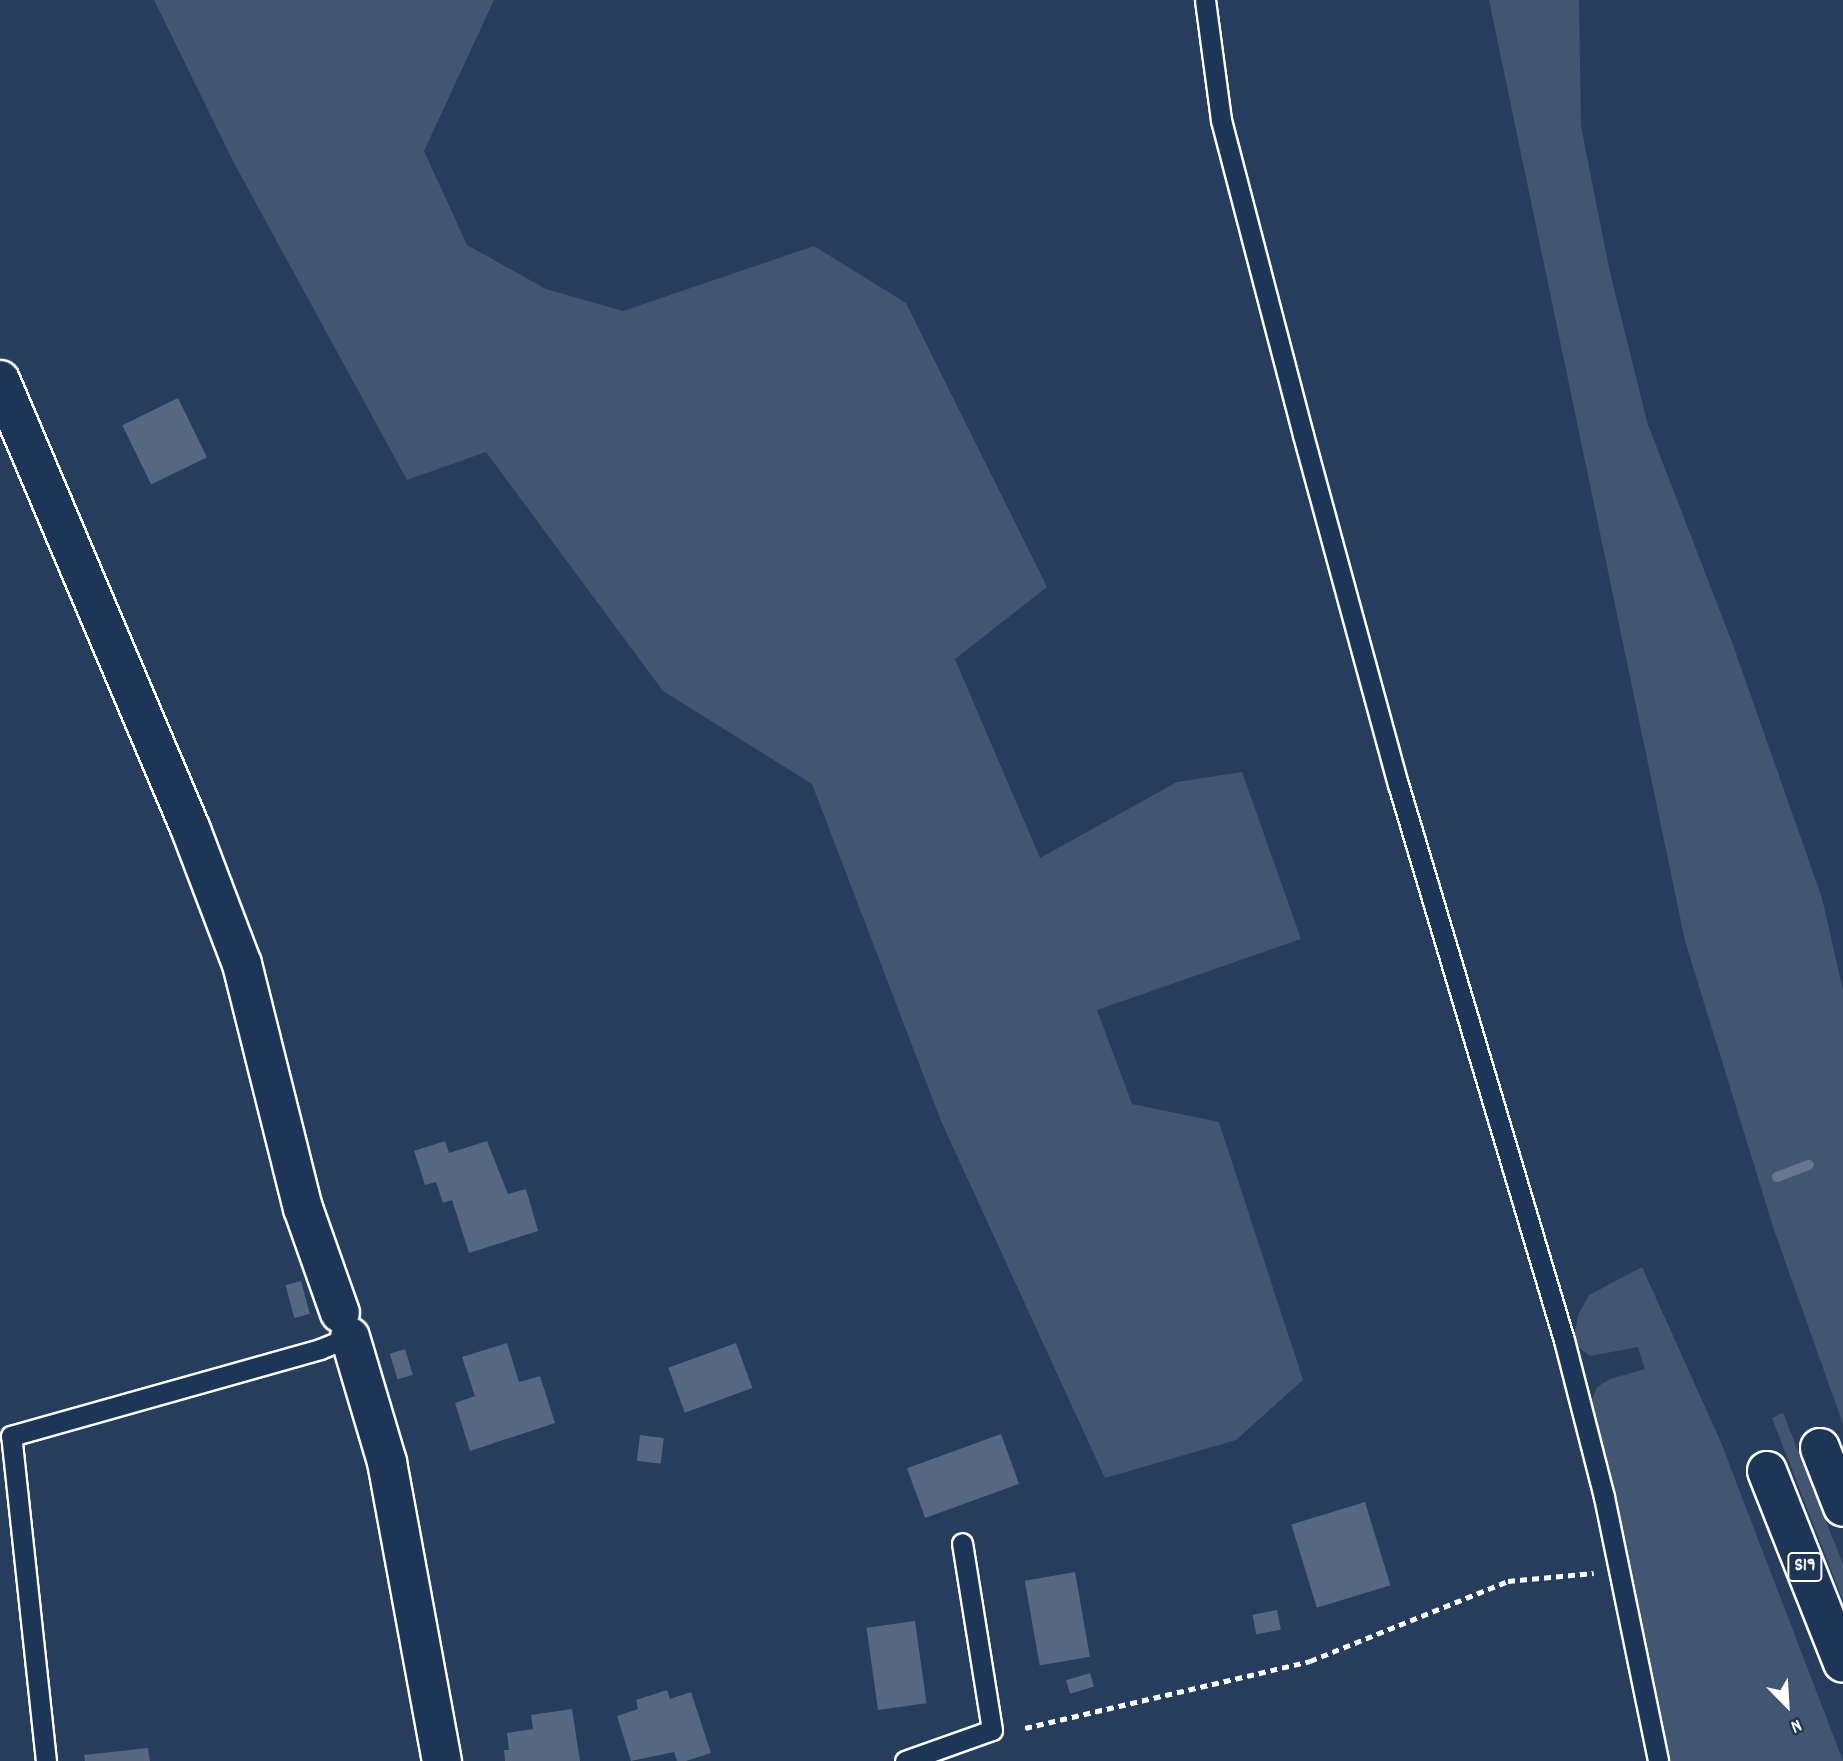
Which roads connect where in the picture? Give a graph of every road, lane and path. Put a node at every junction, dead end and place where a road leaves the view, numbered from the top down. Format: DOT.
graph roads {
  1 [pos="1205,0"];
  2 [pos="0,380"];
  3 [pos="345,1325"];
  4 [pos="1820,1448"];
  5 [pos="1767,1471"];
  6 [pos="1843,1507"];
  7 [pos="962,1543"];
  8 [pos="1619,1571"];
  9 [pos="1843,1662"];
  10 [pos="1025,1728"];
  11 [pos="46,1761"];
  12 [pos="442,1761"];
  13 [pos="905,1761"];
  14 [pos="1658,1761"];
  1 -- 8 [label="lane"];
  2 -- 3 [label="main road"];
  3 -- 11 [label="lane"];
  3 -- 12 [label="main road"];
  4 -- 6 [label="main road"];
  5 -- 9 [label="main road, S19"];
  7 -- 13 [label="lane"];
  8 -- 10 [label="path"];
  8 -- 14 [label="lane"];
}
